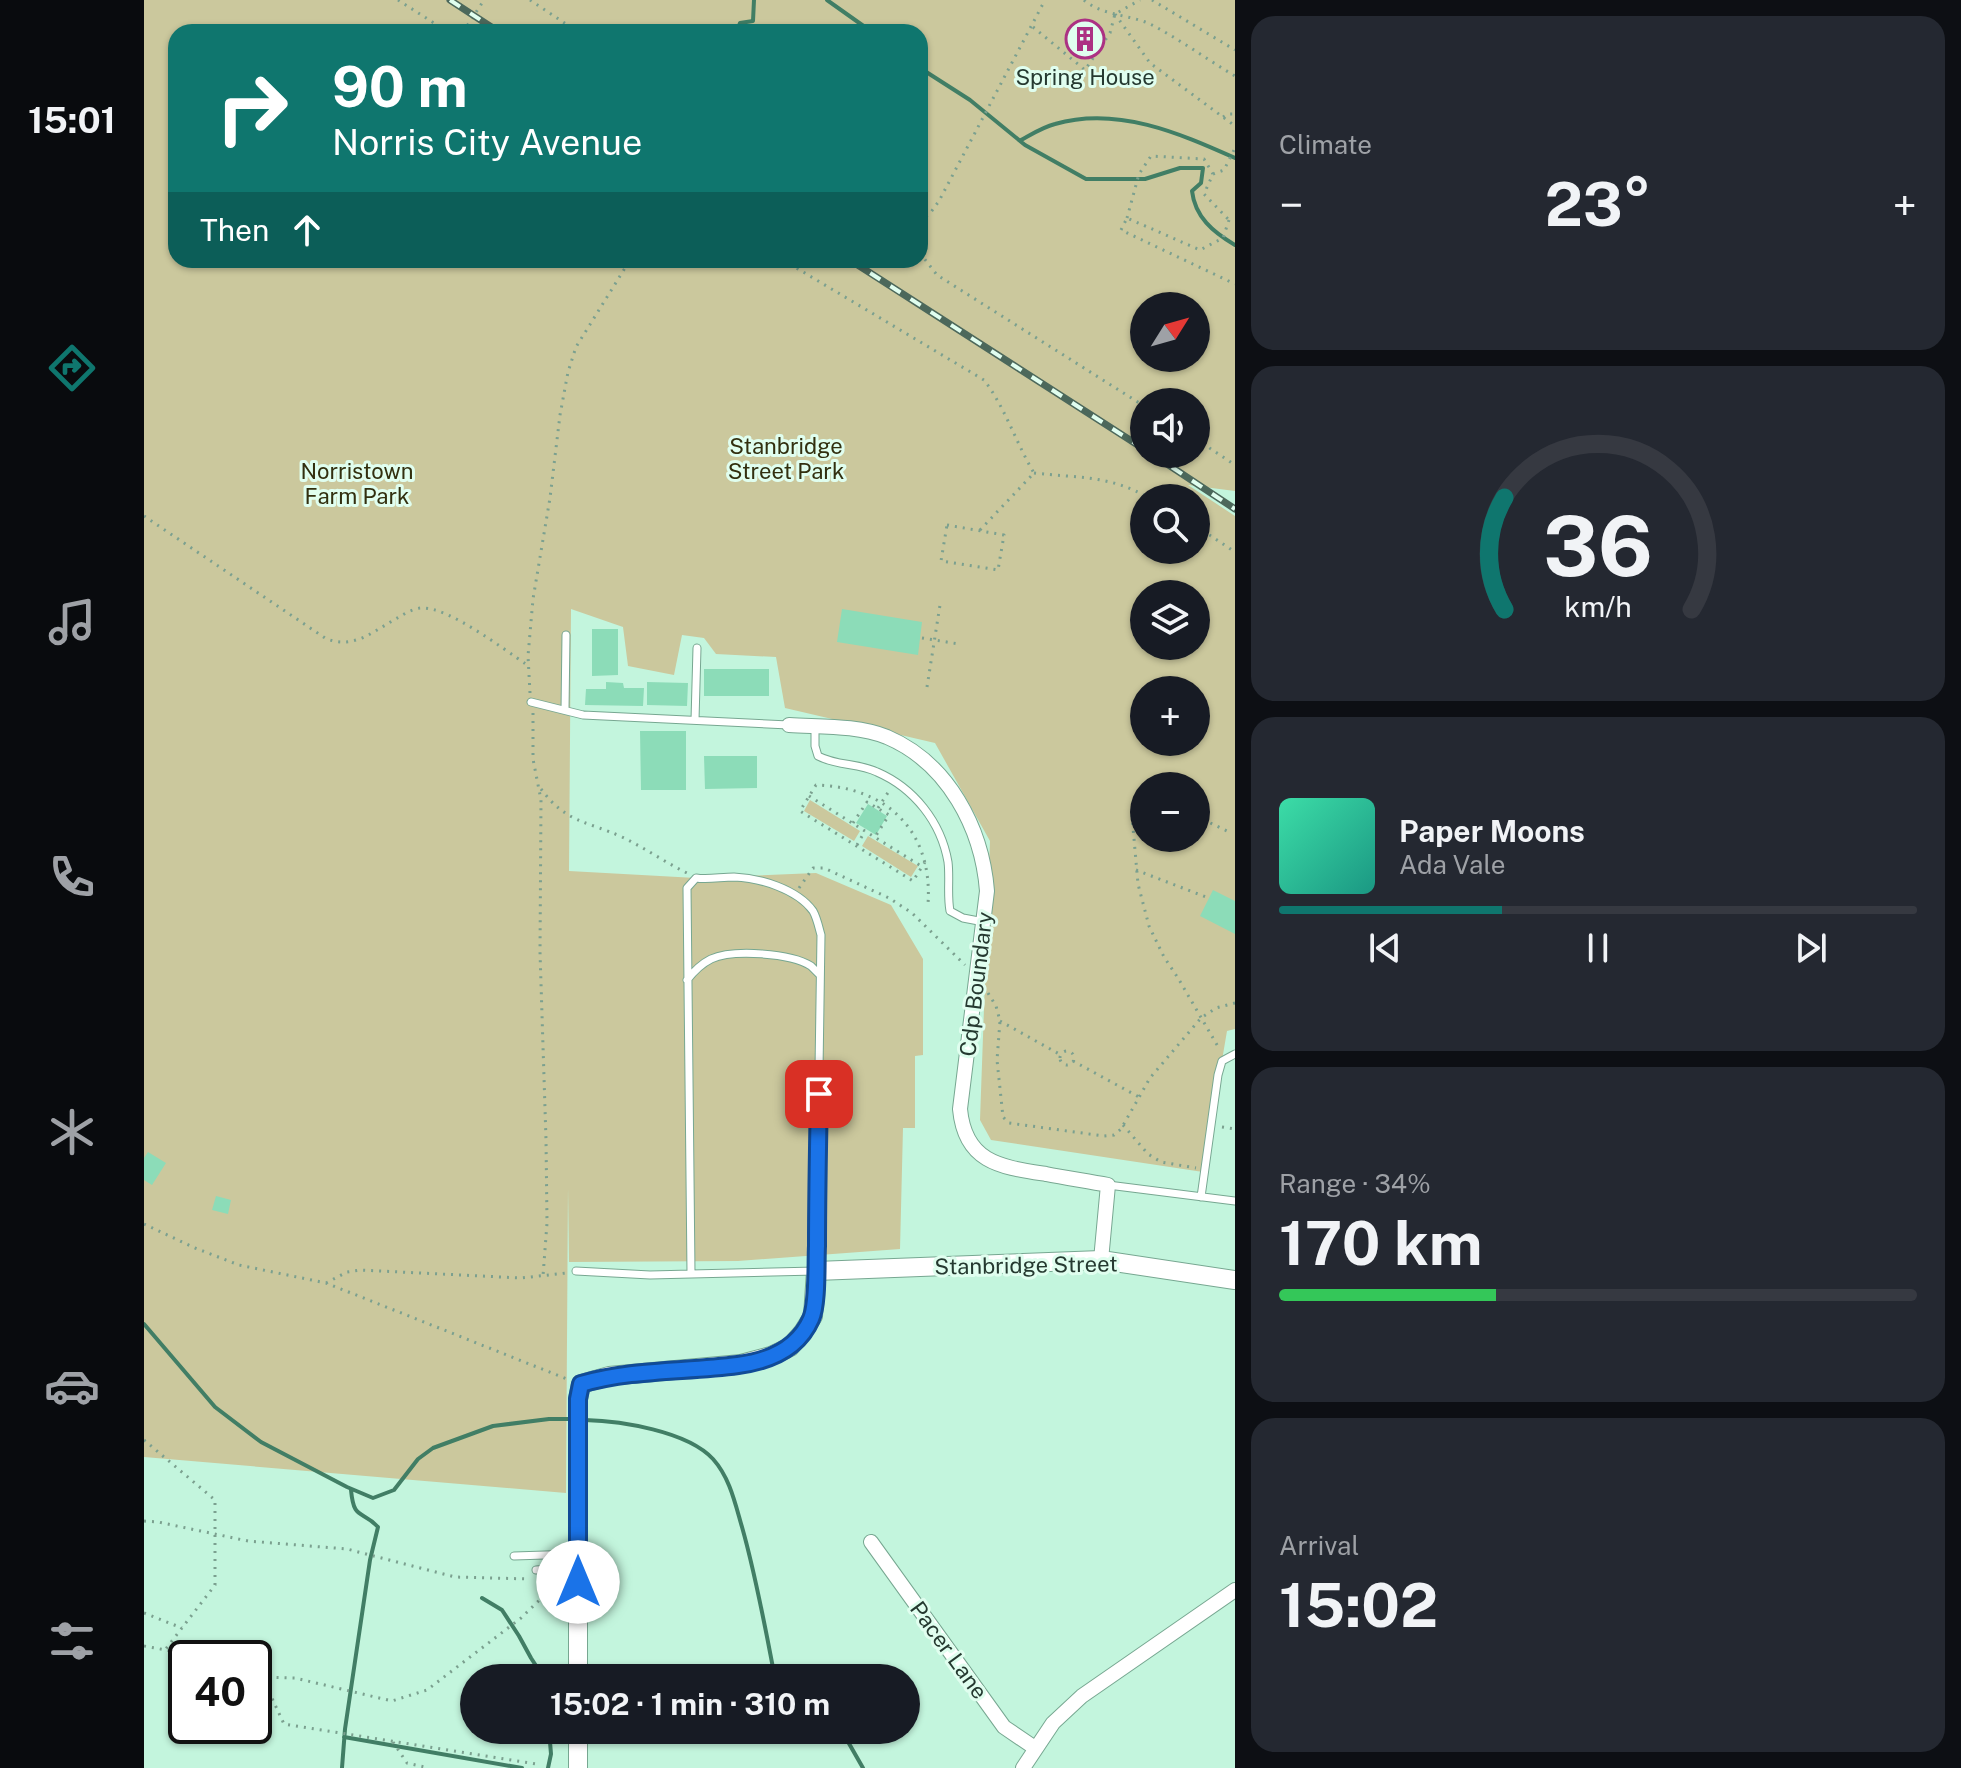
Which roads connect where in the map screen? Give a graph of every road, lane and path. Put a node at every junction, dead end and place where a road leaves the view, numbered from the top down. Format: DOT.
graph roads {
  1 [pos="398,0"];
  2 [pos="484,0"];
  3 [pos="530,0"];
  4 [pos="1045,0"];
  5 [pos="1084,0"];
  6 [pos="1140,0"];
  7 [pos="1152,0"];
  8 [pos="1115,14"];
  9 [pos="436,24"];
  10 [pos="468,24"];
  11 [pos="566,24"];
  12 [pos="1032,26"];
  13 [pos="1235,50"];
  14 [pos="1235,76"];
  15 [pos="1235,114"];
  16 [pos="1223,117"];
  17 [pos="1235,126"];
  18 [pos="1235,148"];
  19 [pos="1213,174"];
  20 [pos="928,215"];
  21 [pos="1235,217"];
  22 [pos="1127,218"];
  23 [pos="1229,220"];
  24 [pos="928,263"];
  25 [pos="625,268"];
  26 [pos="796,268"];
  27 [pos="1235,284"];
  28 [pos="1130,397"];
  29 [pos="1210,448"];
  30 [pos="1235,465"];
  31 [pos="1034,473"];
  32 [pos="1130,488"];
  33 [pos="144,516"];
  34 [pos="980,530"];
  35 [pos="1210,535"];
  36 [pos="1235,552"];
  37 [pos="940,605"];
  38 [pos="566,635"];
  39 [pos="922,638"];
  40 [pos="935,640"];
  41 [pos="959,644"];
  42 [pos="697,648"];
  43 [pos="528,665"];
  44 [pos="927,687"];
  45 [pos="531,702"];
  46 [pos="565,710"];
  47 [pos="695,720"];
  48 [pos="789,725"];
  49 [pos="815,726"];
  50 [pos="895,782"];
  51 [pos="539,786"];
  52 [pos="809,796"];
  53 [pos="882,803"];
  54 [pos="878,808"];
  55 [pos="853,823"];
  56 [pos="1210,823"];
  57 [pos="865,831"];
  58 [pos="1229,832"];
  59 [pos="875,837"];
  60 [pos="857,846"];
  61 [pos="1135,852"];
  62 [pos="924,864"];
  63 [pos="1136,870"];
  64 [pos="696,878"];
  65 [pos="794,894"];
  66 [pos="1206,897"];
  67 [pos="928,904"];
  68 [pos="984,922"];
  69 [pos="968,969"];
  70 [pos="820,975"];
  71 [pos="687,980"];
  72 [pos="987,990"];
  73 [pos="1235,1003"];
  74 [pos="1201,1018"];
  75 [pos="1000,1021"];
  76 [pos="1235,1054"];
  77 [pos="1061,1055"];
  78 [pos="1225,1059"];
  79 [pos="1073,1061"];
  80 [pos="1139,1097"];
  81 [pos="1123,1125"];
  82 [pos="1204,1169"];
  83 [pos="1108,1185"];
  84 [pos="1201,1197"];
  85 [pos="1235,1201"];
  86 [pos="144,1224"];
  87 [pos="1101,1260"];
  88 [pos="576,1271"];
  89 [pos="816,1271"];
  90 [pos="691,1273"];
  91 [pos="543,1276"];
  92 [pos="1235,1280"];
  93 [pos="326,1283"];
  94 [pos="579,1392"];
  95 [pos="144,1440"];
  96 [pos="144,1521"];
  97 [pos="215,1534"];
  98 [pos="871,1542"];
  99 [pos="514,1556"];
  100 [pos="578,1568"];
  101 [pos="536,1570"];
  102 [pos="530,1579"];
  103 [pos="544,1580"];
  104 [pos="559,1581"];
  105 [pos="1235,1590"];
  106 [pos="144,1613"];
  107 [pos="182,1628"];
  108 [pos="144,1646"];
  109 [pos="165,1650"];
  110 [pos="168,1651"];
  111 [pos="578,1664"];
  112 [pos="272,1677"];
  113 [pos="272,1698"];
  114 [pos="392,1741"];
  115 [pos="578,1744"];
  116 [pos="1035,1748"];
  117 [pos="536,1764"];
  118 [pos="429,1768"];
  119 [pos="578,1768"];
  120 [pos="1023,1768"];
  1 -- 9 [label="path"];
  2 -- 10 [label="path"];
  3 -- 11 [label="path"];
  4 -- 12 [label="path"];
  5 -- 8 [label="path"];
  6 -- 8 [label="path"];
  7 -- 13 [label="path"];
  8 -- 12 [label="path"];
  8 -- 14 [label="path"];
  8 -- 16 [label="path"];
  12 -- 20 [label="path"];
  15 -- 16 [label="path"];
  16 -- 17 [label="path"];
  18 -- 19 [label="path"];
  19 -- 22 [label="path"];
  19 -- 23 [label="path"];
  21 -- 23 [label="path"];
  22 -- 23 [label="path"];
  22 -- 27 [label="path"];
  24 -- 28 [label="path"];
  25 -- 43 [label="path"];
  26 -- 31 [label="path"];
  29 -- 30 [label="path"];
  31 -- 32 [label="path"];
  31 -- 34 [label="path"];
  33 -- 43 [label="path"];
  34 -- 34 [label="path"];
  35 -- 36 [label="path"];
  37 -- 40 [label="path"];
  38 -- 46 [label="lane"];
  39 -- 40 [label="path"];
  40 -- 41 [label="path"];
  40 -- 44 [label="path"];
  42 -- 47 [label="lane"];
  43 -- 45 [label="path"];
  45 -- 46 [label="lane"];
  45 -- 51 [label="path"];
  46 -- 47 [label="lane"];
  47 -- 48 [label="lane"];
  48 -- 49 [label="street, Cdp Boundary"];
  49 -- 50 [label="lane"];
  49 -- 68 [label="street, Cdp Boundary"];
  50 -- 53 [label="path"];
  50 -- 68 [label="lane"];
  51 -- 64 [label="path"];
  51 -- 91 [label="path"];
  52 -- 53 [label="path"];
  52 -- 55 [label="path"];
  52 -- 60 [label="path"];
  53 -- 54 [label="path"];
  53 -- 62 [label="path"];
  54 -- 55 [label="path"];
  54 -- 59 [label="path"];
  55 -- 57 [label="path"];
  56 -- 58 [label="path"];
  57 -- 59 [label="path"];
  57 -- 60 [label="path"];
  59 -- 62 [label="path"];
  60 -- 62 [label="path"];
  61 -- 63 [label="path"];
  62 -- 67 [label="path"];
  63 -- 66 [label="path"];
  63 -- 74 [label="path"];
  64 -- 65 [label="lane"];
  64 -- 71 [label="lane"];
  65 -- 69 [label="path"];
  65 -- 70 [label="lane"];
  68 -- 83 [label="street, Cdp Boundary"];
  70 -- 71 [label="lane"];
  70 -- 89 [label="lane"];
  71 -- 90 [label="lane"];
  72 -- 75 [label="path"];
  73 -- 74 [label="path"];
  74 -- 78 [label="path"];
  74 -- 80 [label="path"];
  75 -- 77 [label="path"];
  75 -- 81 [label="path"];
  76 -- 78 [label="lane"];
  77 -- 79 [label="path"];
  77 -- 79 [label="path"];
  78 -- 82 [label="lane"];
  79 -- 80 [label="path"];
  80 -- 81 [label="path"];
  81 -- 82 [label="path"];
  82 -- 84 [label="lane"];
  83 -- 84 [label="lane"];
  83 -- 87 [label="street"];
  84 -- 85 [label="lane"];
  86 -- 93 [label="path"];
  87 -- 89 [label="street, Stanbridge Street"];
  87 -- 92 [label="street, Stanbridge Street"];
  88 -- 90 [label="lane"];
  88 -- 91 [label="path"];
  89 -- 90 [label="lane"];
  89 -- 94 [label="street"];
  91 -- 93 [label="path"];
  93 -- 94 [label="path"];
  94 -- 100 [label="street"];
  95 -- 97 [label="path"];
  96 -- 97 [label="path"];
  97 -- 102 [label="path"];
  97 -- 107 [label="path"];
  98 -- 116 [label="street, Pacer Lane"];
  99 -- 100 [label="lane"];
  100 -- 101 [label="lane"];
  100 -- 104 [label="path"];
  100 -- 111 [label="street"];
  103 -- 104 [label="path"];
  104 -- 112 [label="path"];
  105 -- 116 [label="street"];
  106 -- 107 [label="path"];
  107 -- 109 [label="path"];
  108 -- 109 [label="path"];
  109 -- 110 [label="path"];
  113 -- 114 [label="path"];
  114 -- 117 [label="path"];
  114 -- 118 [label="path"];
  115 -- 119 [label="street"];
  116 -- 120 [label="street"];
}
